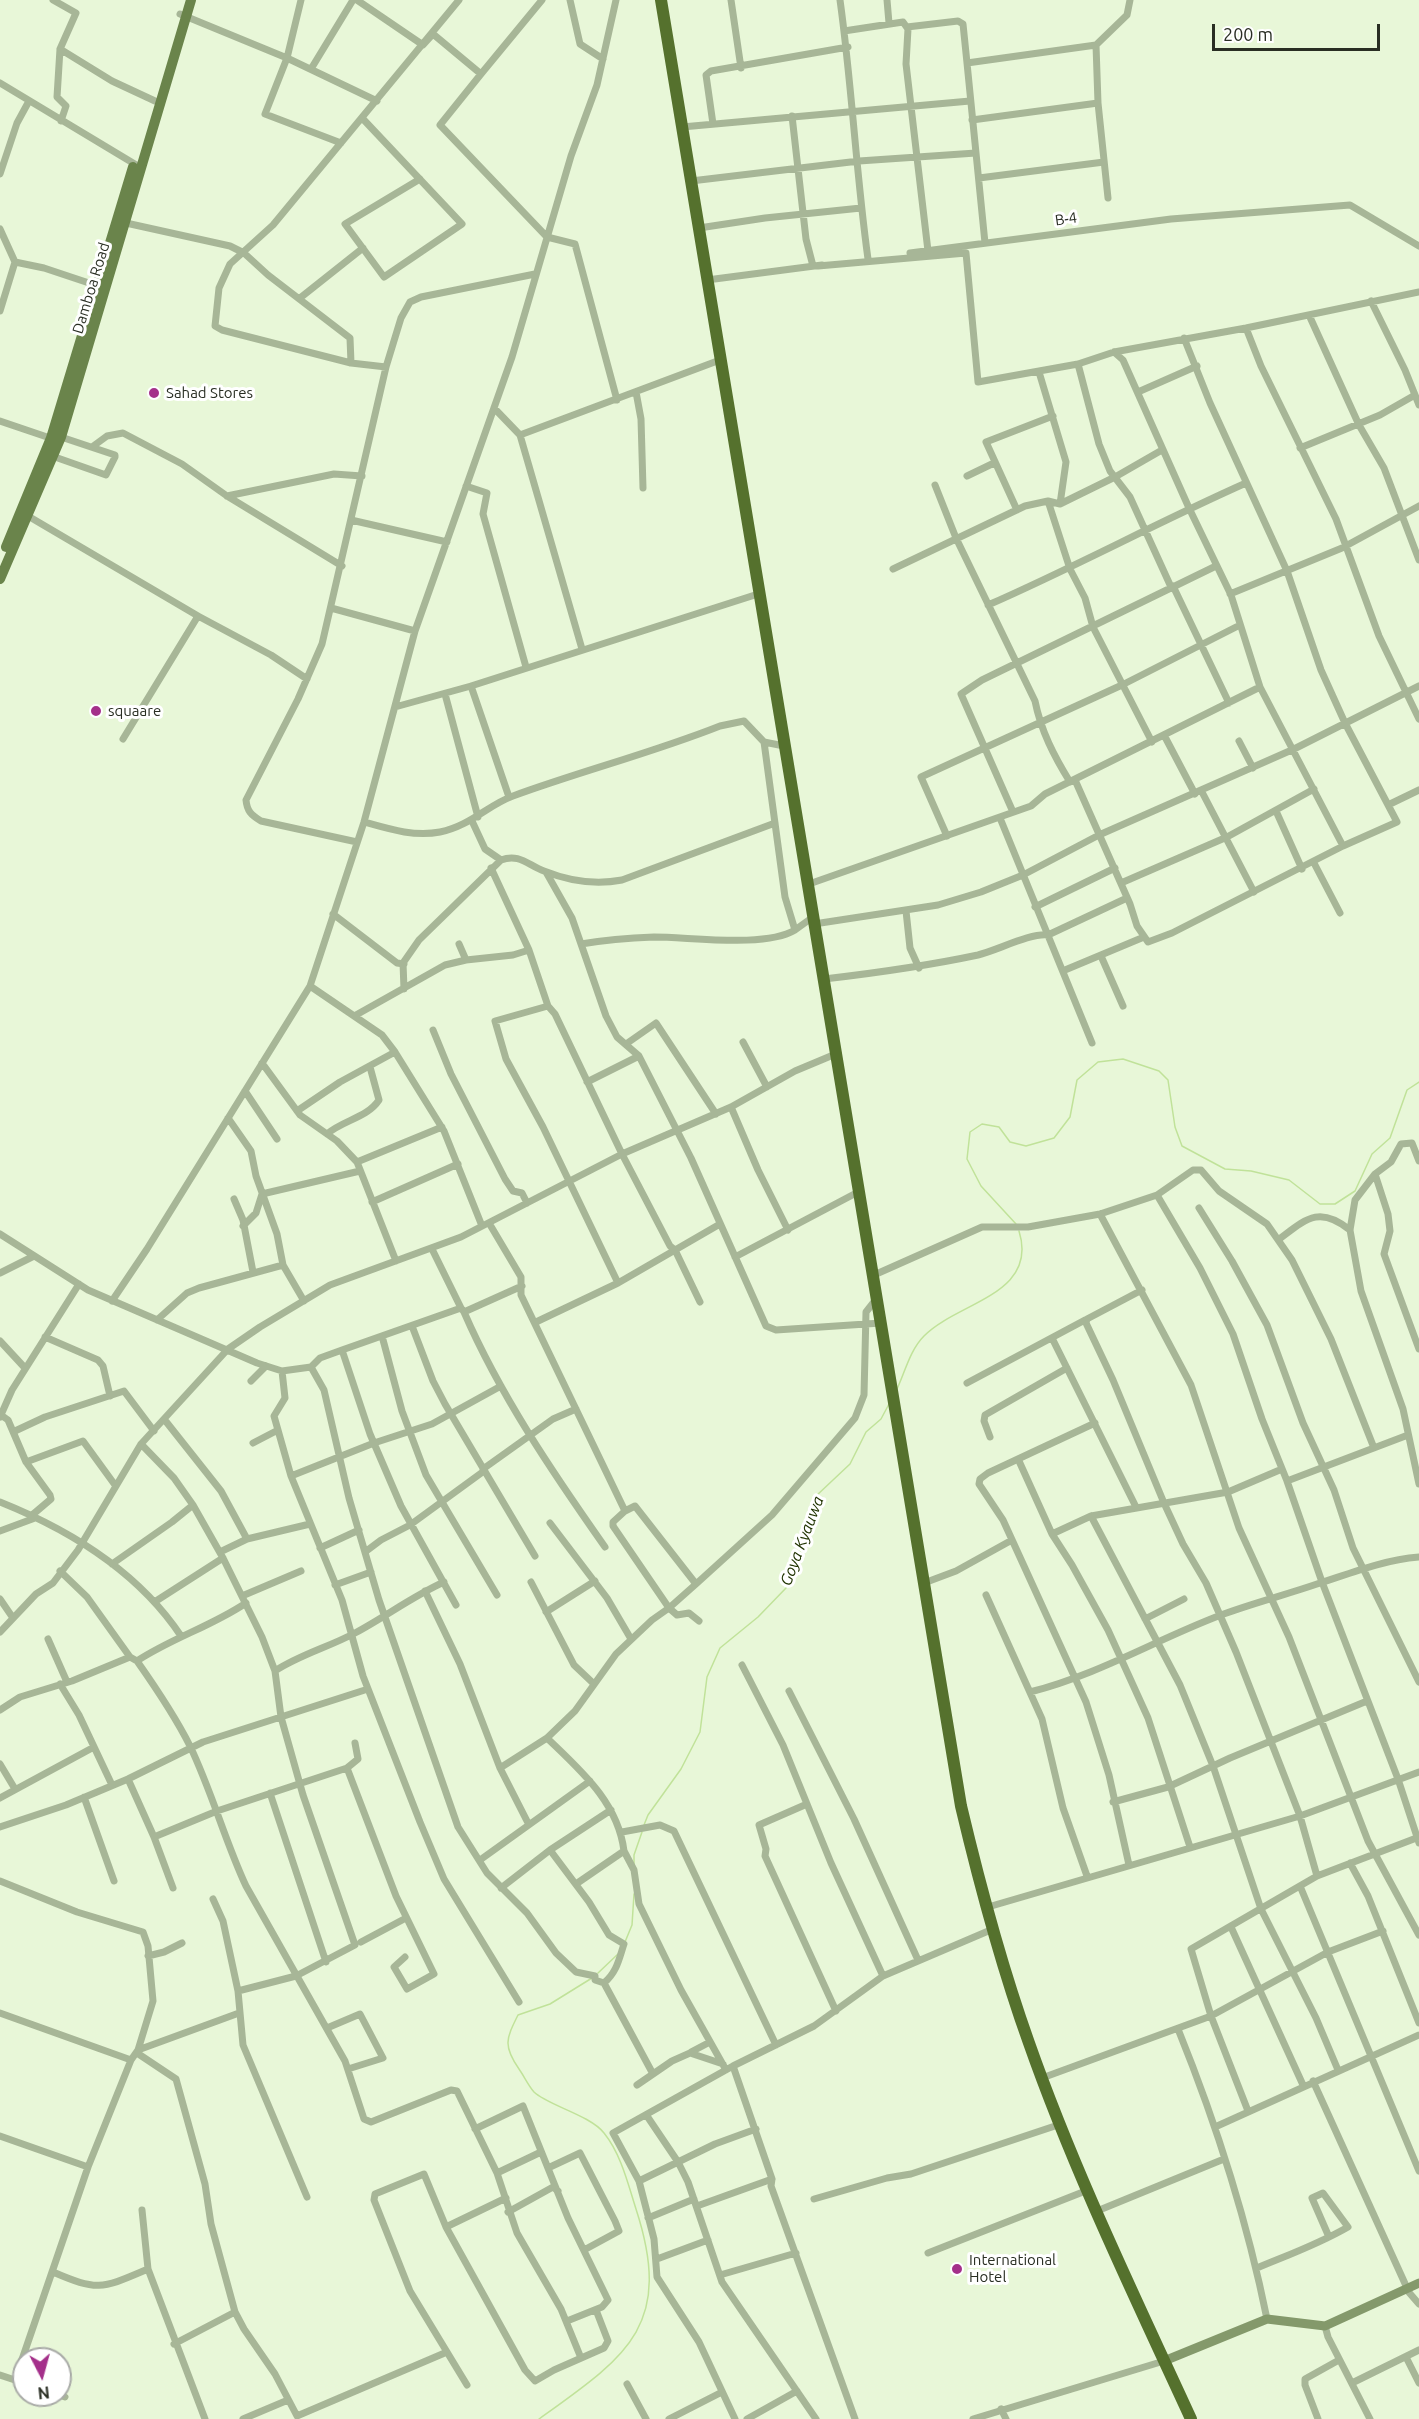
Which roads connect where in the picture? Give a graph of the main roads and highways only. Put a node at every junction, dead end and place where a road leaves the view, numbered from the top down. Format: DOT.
graph roads {
  1 [pos="662,0"];
  2 [pos="188,1"];
  3 [pos="183,15"];
  4 [pos="137,166"];
  5 [pos="102,288"];
  6 [pos="57,439"];
  7 [pos="0,561"];
  8 [pos="0,579"];
  9 [pos="1191,2419"];
  1 -- 9 [label="highway"];
  2 -- 3 [label="main road, Damboa Road"];
  3 -- 4 [label="main road, Damboa Road"];
  3 -- 4 [label="main road, Damboa Road"];
  4 -- 5 [label="main road, Damboa Road"];
  4 -- 5 [label="main road, Damboa Road"];
  5 -- 6 [label="main road, Damboa Road"];
  6 -- 7 [label="main road, Damboa Road"];
  6 -- 8 [label="main road, Damboa Road"];
}
